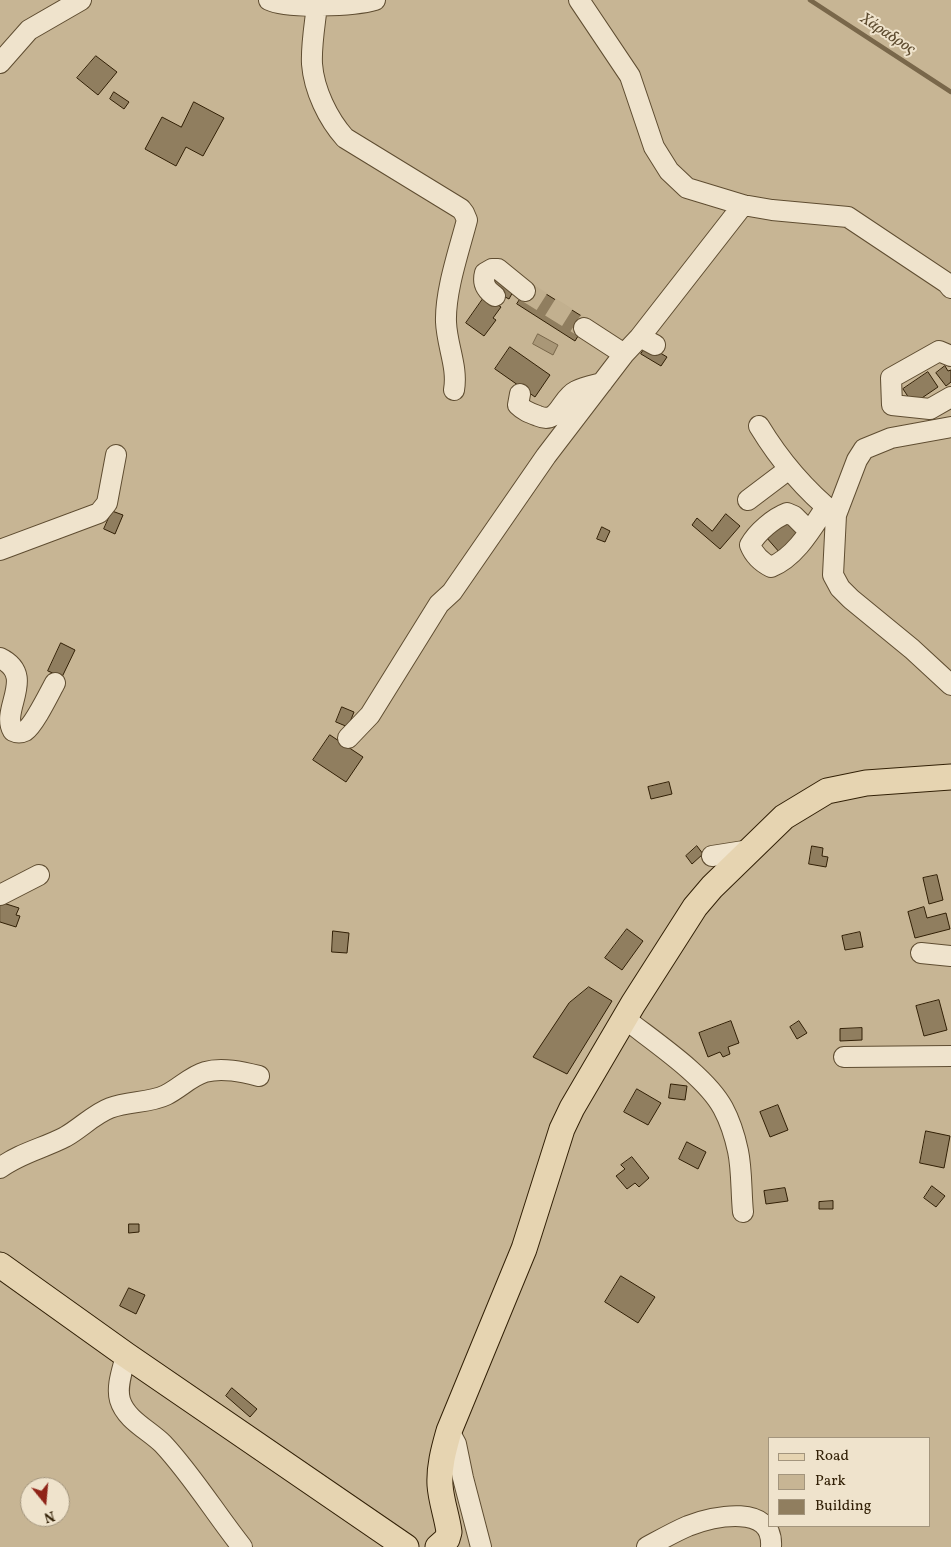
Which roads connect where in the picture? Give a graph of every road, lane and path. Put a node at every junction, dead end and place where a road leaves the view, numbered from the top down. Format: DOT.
graph roads {
  1 [pos="81,0"];
  2 [pos="269,0"];
  3 [pos="375,0"];
  4 [pos="579,0"];
  5 [pos="317,5"];
  6 [pos="0,62"];
  7 [pos="743,205"];
  8 [pos="951,288"];
  9 [pos="525,291"];
  10 [pos="495,296"];
  11 [pos="584,328"];
  12 [pos="624,354"];
  13 [pos="951,356"];
  14 [pos="602,383"];
  15 [pos="454,390"];
  16 [pos="520,394"];
  17 [pos="951,397"];
  18 [pos="759,426"];
  19 [pos="951,427"];
  20 [pos="116,455"];
  21 [pos="789,469"];
  22 [pos="748,500"];
  23 [pos="831,511"];
  24 [pos="810,531"];
  25 [pos="0,550"];
  26 [pos="0,658"];
  27 [pos="55,683"];
  28 [pos="951,685"];
  29 [pos="348,738"];
  30 [pos="951,777"];
  31 [pos="750,850"];
  32 [pos="712,856"];
  33 [pos="39,875"];
  34 [pos="0,895"];
  35 [pos="921,953"];
  36 [pos="951,956"];
  37 [pos="624,1018"];
  38 [pos="951,1056"];
  39 [pos="844,1057"];
  40 [pos="258,1076"];
  41 [pos="0,1168"];
  42 [pos="742,1212"];
  43 [pos="0,1265"];
  44 [pos="126,1355"];
  45 [pos="449,1431"];
  46 [pos="667,1541"];
  47 [pos="242,1547"];
  48 [pos="406,1547"];
  49 [pos="438,1547"];
  50 [pos="481,1547"];
  51 [pos="647,1547"];
  52 [pos="771,1547"];
  1 -- 6 [label="street"];
  2 -- 5 [label="street"];
  3 -- 5 [label="street"];
  4 -- 7 [label="street"];
  5 -- 15 [label="street"];
  7 -- 8 [label="street"];
  7 -- 12 [label="street"];
  9 -- 10 [label="street"];
  11 -- 12 [label="street"];
  12 -- 14 [label="street"];
  13 -- 17 [label="street"];
  14 -- 16 [label="street"];
  14 -- 29 [label="street"];
  18 -- 21 [label="street"];
  19 -- 23 [label="street"];
  20 -- 25 [label="street"];
  21 -- 22 [label="street"];
  21 -- 23 [label="street"];
  23 -- 24 [label="street"];
  23 -- 28 [label="street"];
  26 -- 27 [label="street"];
  30 -- 31 [label="main road"];
  31 -- 32 [label="street"];
  31 -- 37 [label="main road"];
  33 -- 34 [label="street"];
  35 -- 36 [label="street"];
  37 -- 42 [label="street"];
  37 -- 45 [label="main road"];
  38 -- 39 [label="street"];
  40 -- 41 [label="street"];
  43 -- 44 [label="main road"];
  44 -- 47 [label="street"];
  44 -- 48 [label="main road"];
  45 -- 49 [label="main road"];
  45 -- 50 [label="street"];
  46 -- 51 [label="street"];
  46 -- 52 [label="street"];
}
